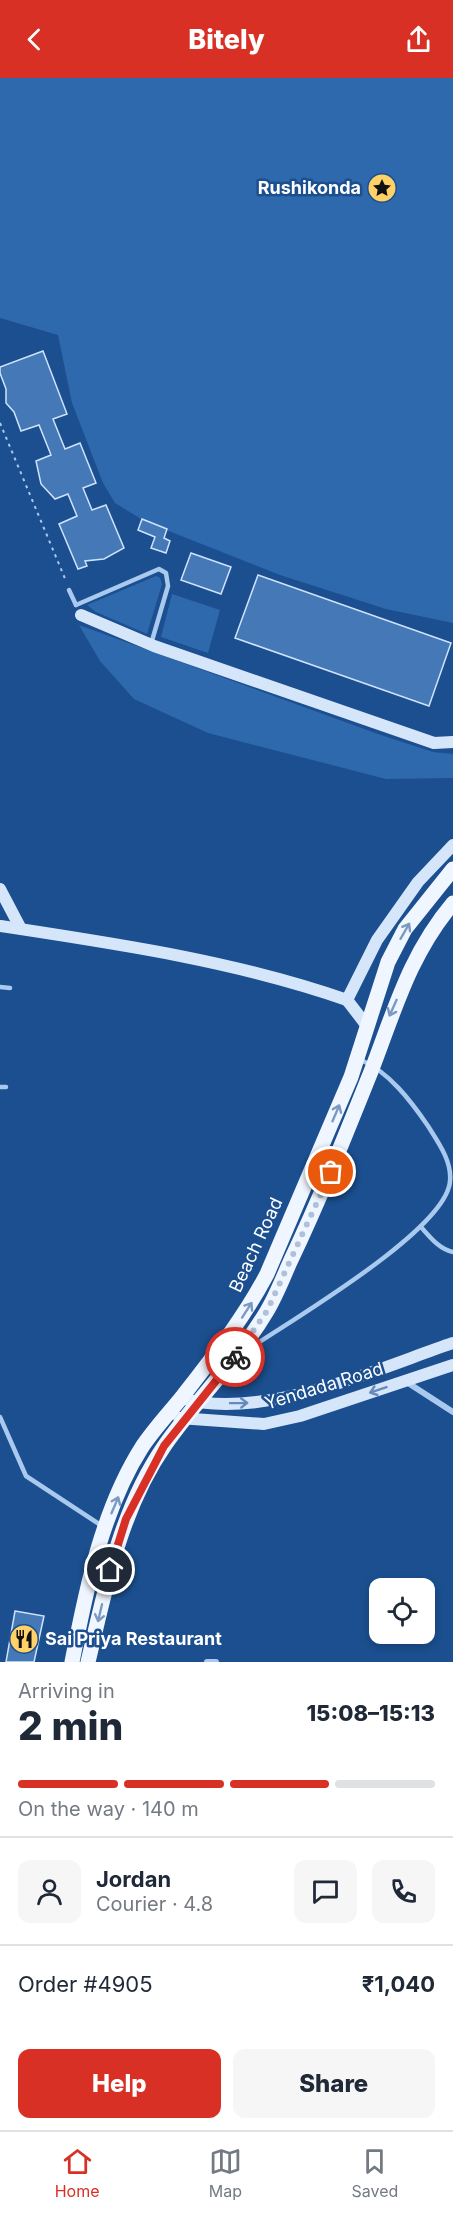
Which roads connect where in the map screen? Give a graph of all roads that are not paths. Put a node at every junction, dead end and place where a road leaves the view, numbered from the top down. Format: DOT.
graph roads {
  1 [pos="69,590"];
  2 [pos="78,610"];
  3 [pos="150,644"];
  4 [pos="453,742"];
  5 [pos="453,846"];
  6 [pos="453,869"];
  7 [pos="0,889"];
  8 [pos="453,903"];
  9 [pos="0,926"];
  10 [pos="21,929"];
  11 [pos="0,987"];
  12 [pos="10,988"];
  13 [pos="347,1000"];
  14 [pos="367,1026"];
  15 [pos="358,1059"];
  16 [pos="373,1065"];
  17 [pos="421,1227"];
  18 [pos="453,1252"];
  19 [pos="453,1343"];
  20 [pos="231,1362"];
  21 [pos="453,1365"];
  22 [pos="404,1381"];
  23 [pos="181,1398"];
  24 [pos="198,1403"];
  25 [pos="453,1412"];
  26 [pos="168,1414"];
  27 [pos="0,1417"];
  28 [pos="184,1420"];
  29 [pos="105,1528"];
  30 [pos="72,1662"];
  31 [pos="88,1662"];
  32 [pos="207,1662"];
  33 [pos="216,1662"];
  1 -- 2 [label="lane"];
  2 -- 3 [label="street"];
  2 -- 3 [label="lane"];
  3 -- 4 [label="street"];
  5 -- 13 [label="street"];
  14 -- 6 [label="main road, Beach Road, one-way"];
  7 -- 10 [label="street"];
  8 -- 16 [label="main road, one-way"];
  9 -- 10 [label="street"];
  10 -- 13 [label="street"];
  11 -- 12 [label="lane"];
  13 -- 14 [label="street"];
  14 -- 15 [label="main road, Beach Road"];
  15 -- 16 [label="lane"];
  23 -- 15 [label="main road, Beach Road, one-way"];
  16 -- 17 [label="lane"];
  16 -- 20 [label="main road"];
  17 -- 18 [label="lane"];
  17 -- 20 [label="lane"];
  24 -- 19 [label="street, Yendada Road, one-way"];
  20 -- 24 [label="main road"];
  21 -- 22 [label="street, Yendada Road"];
  22 -- 25 [label="street"];
  22 -- 28 [label="street, Yendada Road, one-way"];
  23 -- 24 [label="street, Yendada Road"];
  23 -- 26 [label="main road, Beach Road"];
  24 -- 28 [label="main road"];
  26 -- 28 [label="street, Yendada Road"];
  29 -- 26 [label="main road, Beach Road, one-way"];
  27 -- 29 [label="lane"];
  28 -- 31 [label="main road, one-way"];
  29 -- 30 [label="main road, Beach Road"];
  32 -- 33 [label="street"];
}
